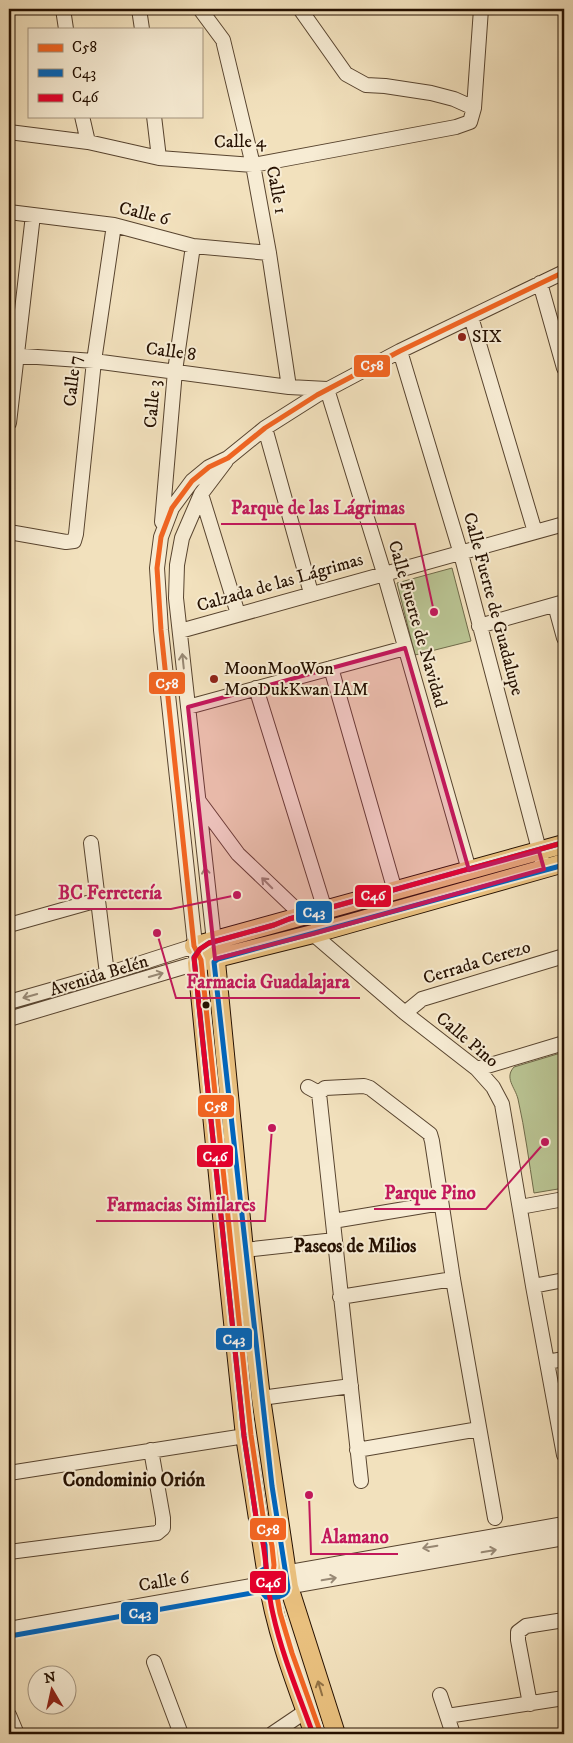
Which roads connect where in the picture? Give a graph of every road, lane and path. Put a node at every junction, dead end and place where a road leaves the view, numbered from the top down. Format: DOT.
graph roads {
  1 [pos="62,9"];
  2 [pos="139,9"];
  3 [pos="200,9"];
  4 [pos="300,9"];
  5 [pos="481,9"];
  6 [pos="66,28"];
  7 [pos="142,28"];
  8 [pos="472,115"];
  9 [pos="82,118"];
  10 [pos="154,118"];
  11 [pos="9,132"];
  12 [pos="88,142"];
  13 [pos="159,158"];
  14 [pos="253,165"];
  15 [pos="9,212"];
  16 [pos="33,215"];
  17 [pos="114,225"];
  18 [pos="192,246"];
  19 [pos="269,253"];
  20 [pos="564,272"];
  21 [pos="540,284"];
  22 [pos="471,317"];
  23 [pos="400,351"];
  24 [pos="13,355"];
  25 [pos="94,361"];
  26 [pos="564,368"];
  27 [pos="175,371"];
  28 [pos="289,387"];
  29 [pos="328,389"];
  30 [pos="9,423"];
  31 [pos="265,428"];
  32 [pos="228,458"];
  33 [pos="201,494"];
  34 [pos="564,524"];
  35 [pos="9,532"];
  36 [pos="535,532"];
  37 [pos="161,537"];
  38 [pos="461,554"];
  39 [pos="384,573"];
  40 [pos="311,593"];
  41 [pos="560,603"];
  42 [pos="238,614"];
  43 [pos="479,626"];
  44 [pos="180,631"];
  45 [pos="564,638"];
  46 [pos="405,648"];
  47 [pos="332,668"];
  48 [pos="256,688"];
  49 [pos="188,707"];
  50 [pos="197,798"];
  51 [pos="91,843"];
  52 [pos="564,844"];
  53 [pos="539,851"];
  54 [pos="564,863"];
  55 [pos="544,869"];
  56 [pos="469,870"];
  57 [pos="395,891"];
  58 [pos="98,900"];
  59 [pos="325,910"];
  60 [pos="302,916"];
  61 [pos="9,925"];
  62 [pos="313,934"];
  63 [pos="214,941"];
  64 [pos="196,955"];
  65 [pos="564,956"];
  66 [pos="215,959"];
  67 [pos="107,974"];
  68 [pos="9,1002"];
  69 [pos="405,1014"];
  70 [pos="9,1019"];
  71 [pos="564,1043"];
  72 [pos="477,1069"];
  73 [pos="564,1199"];
  74 [pos="441,1203"];
  75 [pos="520,1207"];
  76 [pos="333,1221"];
  77 [pos="335,1240"];
  78 [pos="244,1250"];
  79 [pos="453,1279"];
  80 [pos="564,1280"];
  81 [pos="533,1286"];
  82 [pos="340,1297"];
  83 [pos="564,1359"];
  84 [pos="548,1362"];
  85 [pos="351,1386"];
  86 [pos="261,1398"];
  87 [pos="479,1429"];
  88 [pos="245,1436"];
  89 [pos="564,1447"];
  90 [pos="151,1450"];
  91 [pos="357,1450"];
  92 [pos="9,1473"];
  93 [pos="361,1481"];
  94 [pos="495,1518"];
  95 [pos="564,1524"];
  96 [pos="564,1538"];
  97 [pos="9,1552"];
  98 [pos="288,1579"];
  99 [pos="268,1583"];
  100 [pos="564,1620"];
  101 [pos="9,1629"];
  102 [pos="154,1662"];
  103 [pos="440,1695"];
  104 [pos="564,1698"];
  105 [pos="530,1704"];
  106 [pos="306,1711"];
  107 [pos="9,1715"];
  108 [pos="447,1716"];
  109 [pos="17,1734"];
  110 [pos="181,1734"];
  111 [pos="272,1734"];
  112 [pos="314,1734"];
  113 [pos="336,1734"];
  114 [pos="453,1734"];
  1 -- 6 [label="street"];
  2 -- 7 [label="street"];
  3 -- 14 [label="street, Calle 1"];
  4 -- 8 [label="street"];
  5 -- 8 [label="street"];
  8 -- 14 [label="street, Calle 4"];
  9 -- 12 [label="street"];
  10 -- 13 [label="street"];
  11 -- 12 [label="street, Calle 4"];
  12 -- 13 [label="street, Calle 4"];
  13 -- 14 [label="street, Calle 4"];
  14 -- 19 [label="street, Calle 1"];
  15 -- 16 [label="street, Calle 6"];
  16 -- 17 [label="street, Calle 6"];
  16 -- 24 [label="street"];
  17 -- 18 [label="street, Calle 6"];
  17 -- 25 [label="street, Calle 7"];
  18 -- 19 [label="street, Calle 6"];
  18 -- 27 [label="street, Calle 3"];
  19 -- 28 [label="street, Calle 1"];
  20 -- 21 [label="street"];
  21 -- 22 [label="street"];
  21 -- 26 [label="street"];
  22 -- 23 [label="street"];
  22 -- 36 [label="street"];
  23 -- 29 [label="street"];
  23 -- 38 [label="street, Calle Fuerte de Guadalupe"];
  24 -- 25 [label="street, Calle 8"];
  24 -- 30 [label="street"];
  25 -- 27 [label="street, Calle 8"];
  25 -- 35 [label="street, Calle 7"];
  27 -- 28 [label="street, Calle 8"];
  27 -- 37 [label="street, Calle 3"];
  28 -- 29 [label="street, Calle 8"];
  29 -- 31 [label="street"];
  29 -- 39 [label="street, Calle Fuerte de Navidad"];
  31 -- 32 [label="street"];
  31 -- 40 [label="street"];
  32 -- 33 [label="street"];
  32 -- 37 [label="street"];
  33 -- 42 [label="street"];
  33 -- 44 [label="street"];
  34 -- 36 [label="street, Calzada de las Lágrimas"];
  36 -- 38 [label="street, Calzada de las Lágrimas"];
  37 -- 64 [label="street"];
  38 -- 39 [label="street, Calzada de las Lágrimas"];
  38 -- 43 [label="street, Calle Fuerte de Guadalupe"];
  39 -- 40 [label="street, Calzada de las Lágrimas"];
  39 -- 46 [label="street, Calle Fuerte de Navidad"];
  40 -- 42 [label="street, Calzada de las Lágrimas"];
  41 -- 43 [label="street"];
  41 -- 45 [label="street"];
  42 -- 44 [label="street, Calzada de las Lágrimas"];
  43 -- 53 [label="street, Calle Fuerte de Guadalupe"];
  49 -- 44 [label="street, one-way"];
  46 -- 47 [label="street"];
  46 -- 56 [label="street, Calle Fuerte de Navidad"];
  47 -- 48 [label="street"];
  47 -- 57 [label="street"];
  48 -- 49 [label="street"];
  48 -- 59 [label="street"];
  49 -- 50 [label="street"];
  60 -- 50 [label="street, one-way"];
  63 -- 50 [label="street, one-way"];
  51 -- 58 [label="street"];
  52 -- 53 [label="main road, Avenida Belén"];
  53 -- 55 [label="street, Calle Fuerte de Guadalupe"];
  53 -- 56 [label="main road, Avenida Belén"];
  54 -- 55 [label="main road, Avenida Belén"];
  55 -- 62 [label="main road, Avenida Belén"];
  56 -- 57 [label="main road, Avenida Belén"];
  57 -- 59 [label="main road, Avenida Belén"];
  58 -- 61 [label="street"];
  58 -- 67 [label="street"];
  59 -- 60 [label="main road, Avenida Belén"];
  60 -- 63 [label="main road, Avenida Belén"];
  62 -- 66 [label="main road, Avenida Belén"];
  62 -- 69 [label="street, Calle Pino"];
  63 -- 64 [label="main road, Avenida Belén"];
  63 -- 66 [label="main road"];
  64 -- 66 [label="main road, Avenida Belén"];
  64 -- 67 [label="street, Avenida Belén"];
  70 -- 64 [label="street, Avenida Belén, one-way"];
  64 -- 88 [label="main road"];
  65 -- 69 [label="street, Cerrada Cerezo"];
  66 -- 78 [label="main road"];
  67 -- 68 [label="street, Avenida Belén, one-way"];
  69 -- 72 [label="street, Calle Pino"];
  71 -- 72 [label="street"];
  72 -- 75 [label="street, Calle Pino"];
  73 -- 75 [label="street"];
  74 -- 76 [label="street"];
  74 -- 76 [label="street"];
  74 -- 79 [label="street"];
  75 -- 81 [label="street, Calle Pino"];
  76 -- 77 [label="street"];
  77 -- 78 [label="street"];
  77 -- 82 [label="street"];
  78 -- 86 [label="main road"];
  79 -- 82 [label="street"];
  79 -- 87 [label="street"];
  80 -- 81 [label="street"];
  81 -- 84 [label="street, Calle Pino"];
  82 -- 85 [label="street"];
  83 -- 84 [label="street"];
  84 -- 89 [label="street, Calle Pino"];
  85 -- 86 [label="street"];
  85 -- 91 [label="street"];
  86 -- 98 [label="main road"];
  87 -- 91 [label="street"];
  87 -- 94 [label="street"];
  88 -- 90 [label="street"];
  88 -- 99 [label="main road"];
  90 -- 92 [label="street"];
  90 -- 97 [label="street"];
  91 -- 93 [label="street"];
  95 -- 98 [label="street, one-way"];
  98 -- 96 [label="street, one-way"];
  98 -- 99 [label="street, Calle 6"];
  113 -- 98 [label="main road, one-way"];
  99 -- 101 [label="street, Calle 6"];
  99 -- 106 [label="main road"];
  100 -- 105 [label="street"];
  102 -- 110 [label="street"];
  103 -- 108 [label="street"];
  104 -- 105 [label="street"];
  105 -- 108 [label="street"];
  106 -- 111 [label="street"];
  106 -- 112 [label="main road"];
  107 -- 109 [label="street"];
  108 -- 114 [label="street"];
}
